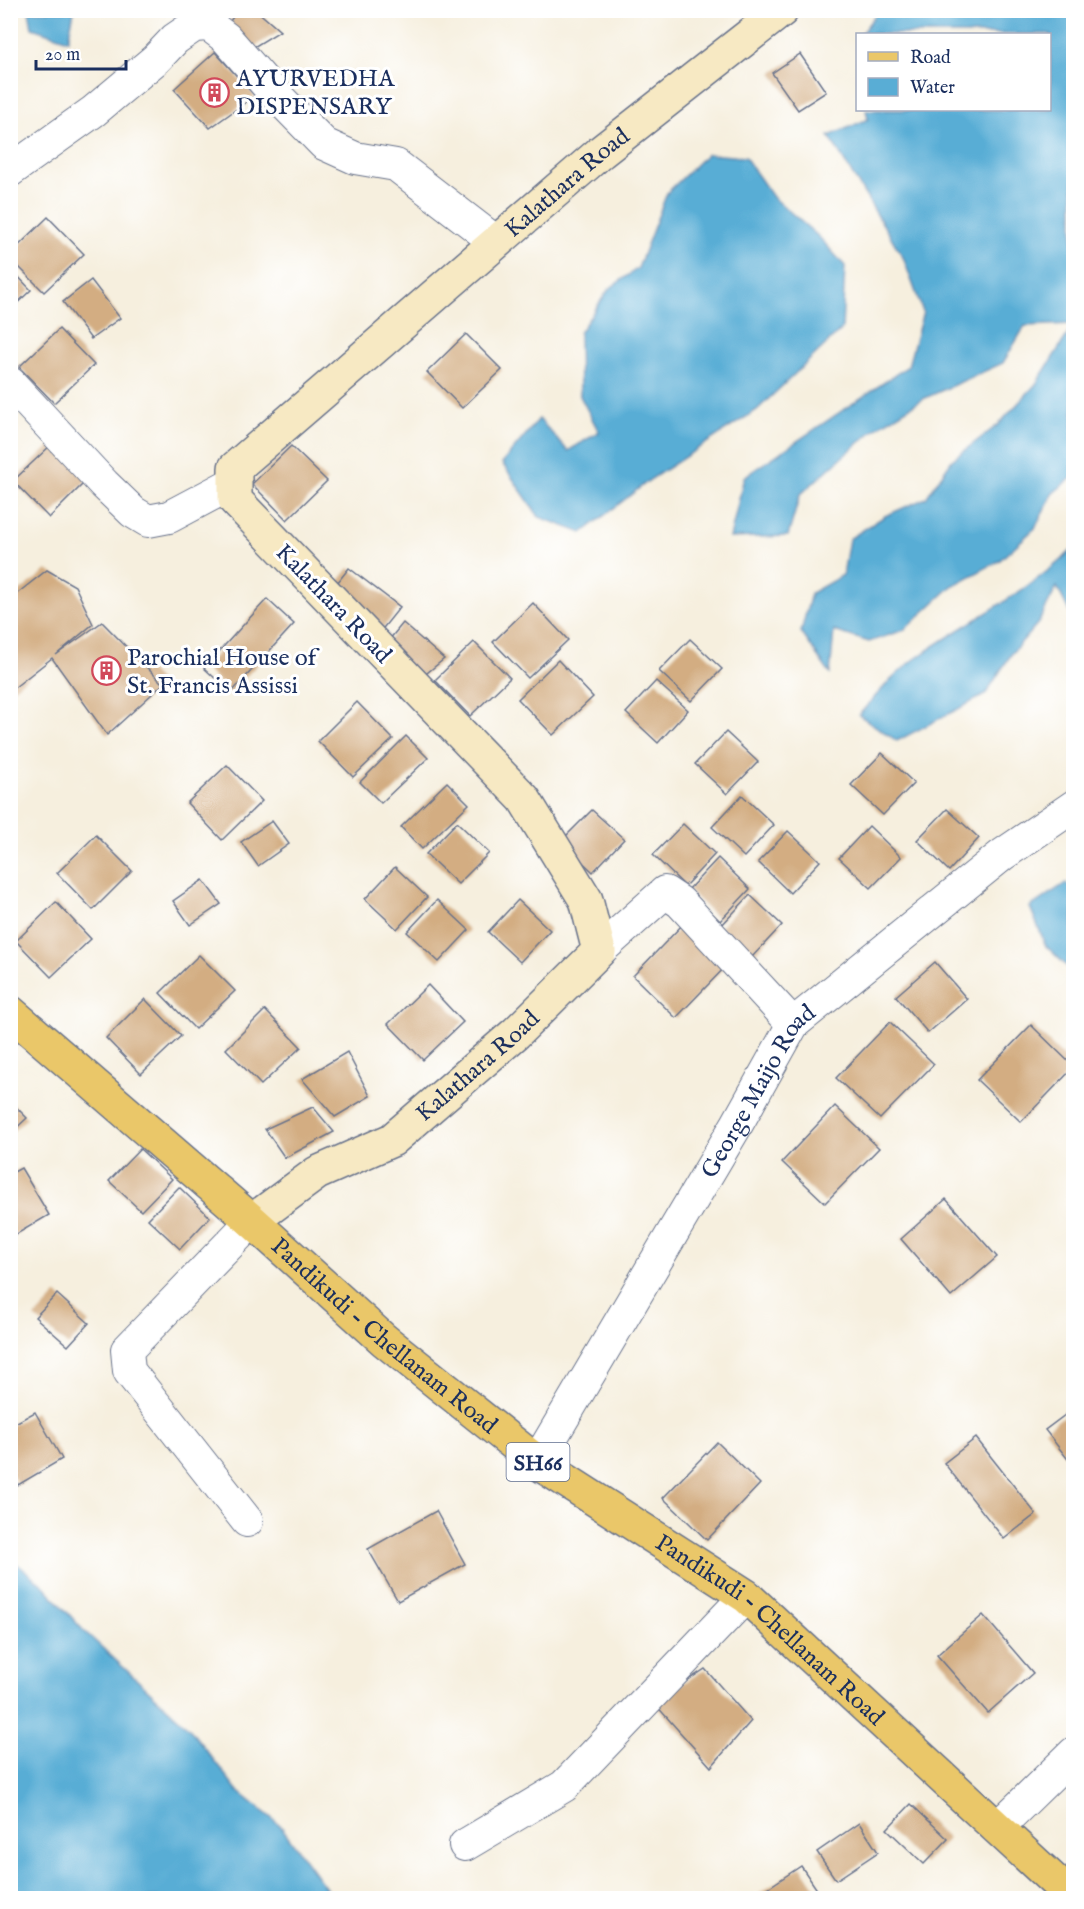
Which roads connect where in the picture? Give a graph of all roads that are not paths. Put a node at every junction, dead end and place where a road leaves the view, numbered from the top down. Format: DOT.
graph roads {
  1 [pos="782,10"];
  2 [pos="10,171"];
  3 [pos="496,242"];
  4 [pos="10,383"];
  5 [pos="235,482"];
  6 [pos="1074,806"];
  7 [pos="599,951"];
  8 [pos="10,1012"];
  9 [pos="793,1024"];
  10 [pos="252,1221"];
  11 [pos="537,1462"];
  12 [pos="247,1521"];
  13 [pos="746,1596"];
  14 [pos="1074,1753"];
  15 [pos="997,1828"];
  16 [pos="465,1845"];
  17 [pos="1073,1899"];
  1 -- 3 [label="street, Kalathara Road"];
  2 -- 3 [label="street"];
  3 -- 5 [label="street, Kalathara Road"];
  4 -- 5 [label="street"];
  5 -- 7 [label="street, Kalathara Road"];
  6 -- 9 [label="street, George Maijo Road"];
  7 -- 9 [label="street"];
  7 -- 10 [label="street, Kalathara Road"];
  8 -- 10 [label="main road, Pandikudi - Chellanam Road / SH66"];
  9 -- 11 [label="street, George Maijo Road"];
  10 -- 11 [label="main road, Pandikudi - Chellanam Road / SH66"];
  10 -- 12 [label="street"];
  11 -- 13 [label="main road, Pandikudi - Chellanam Road / SH66"];
  13 -- 15 [label="main road, Pandikudi - Chellanam Road / SH66"];
  13 -- 16 [label="street"];
  14 -- 15 [label="street"];
  15 -- 17 [label="main road, Pandikudi - Chellanam Road / SH66"];
}
